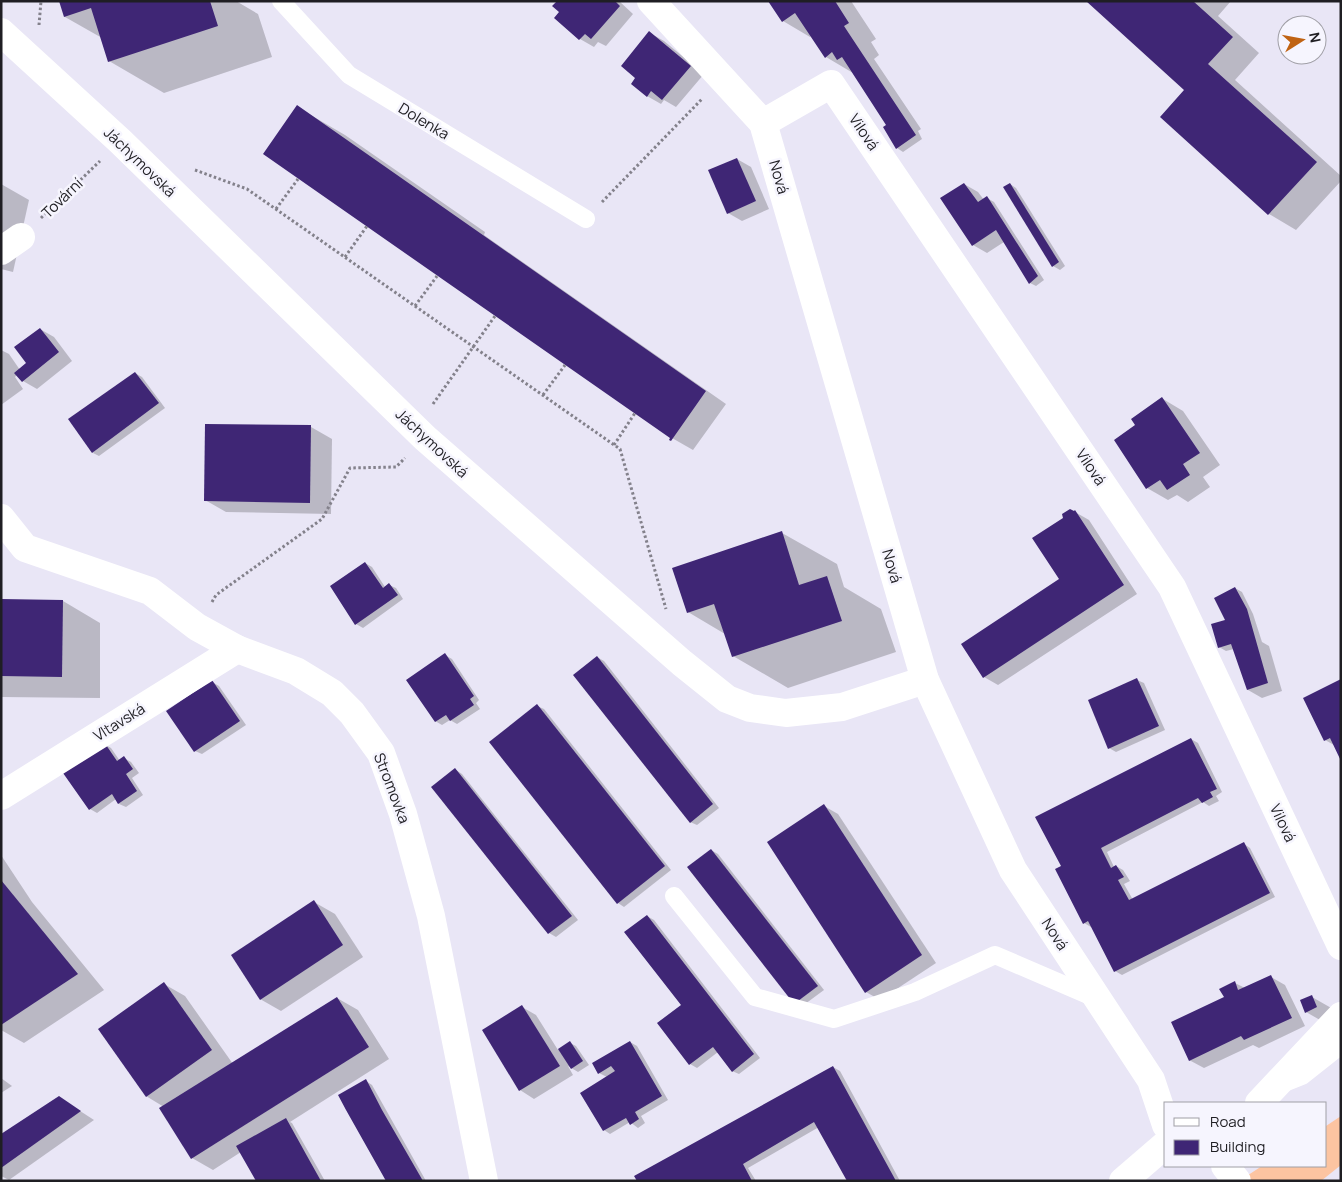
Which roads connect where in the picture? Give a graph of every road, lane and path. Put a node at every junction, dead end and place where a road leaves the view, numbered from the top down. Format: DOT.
graph roads {
  1 [pos="280,1"];
  2 [pos="651,1"];
  3 [pos="1,32"];
  4 [pos="722,78"];
  5 [pos="763,123"];
  6 [pos="120,141"];
  7 [pos="193,169"];
  8 [pos="298,179"];
  9 [pos="276,209"];
  10 [pos="586,219"];
  11 [pos="367,226"];
  12 [pos="11,244"];
  13 [pos="345,257"];
  14 [pos="437,276"];
  15 [pos="415,306"];
  16 [pos="495,316"];
  17 [pos="474,347"];
  18 [pos="565,365"];
  19 [pos="543,395"];
  20 [pos="635,413"];
  21 [pos="416,430"];
  22 [pos="614,445"];
  23 [pos="396,467"];
  24 [pos="1,518"];
  25 [pos="216,595"];
  26 [pos="668,616"];
  27 [pos="236,650"];
  28 [pos="925,680"];
  29 [pos="1,796"];
  30 [pos="674,896"];
  31 [pos="1341,946"];
  32 [pos="1098,999"];
  33 [pos="1341,1016"];
  34 [pos="1341,1045"];
  35 [pos="1265,1096"];
  36 [pos="1164,1119"];
  37 [pos="1164,1146"];
  38 [pos="1226,1167"];
  39 [pos="484,1181"];
  40 [pos="1123,1181"];
  41 [pos="1237,1181"];
  1 -- 10 [label="lane, Dolenka"];
  2 -- 4 [label="street, Nová"];
  3 -- 6 [label="street, Jáchymovská"];
  4 -- 5 [label="street, Nová"];
  4 -- 10 [label="path"];
  5 -- 28 [label="street, Nová"];
  5 -- 31 [label="street, Vilová"];
  6 -- 12 [label="path, Tovární"];
  6 -- 21 [label="street, Jáchymovská"];
  7 -- 9 [label="path"];
  8 -- 9 [label="path"];
  9 -- 13 [label="path"];
  11 -- 13 [label="path"];
  13 -- 15 [label="path"];
  14 -- 15 [label="path"];
  15 -- 17 [label="path"];
  16 -- 17 [label="path"];
  17 -- 19 [label="path"];
  17 -- 21 [label="path"];
  18 -- 19 [label="path"];
  19 -- 22 [label="path"];
  20 -- 22 [label="path"];
  21 -- 28 [label="street, Jáchymovská"];
  22 -- 26 [label="path"];
  23 -- 25 [label="path"];
  24 -- 27 [label="street, Stromovka"];
  27 -- 29 [label="street, Vltavská"];
  27 -- 39 [label="street, Stromovka"];
  28 -- 32 [label="street, Nová"];
  30 -- 32 [label="lane"];
  32 -- 36 [label="street, Nová"];
  33 -- 35 [label="street"];
  34 -- 35 [label="lane"];
  37 -- 40 [label="street"];
  38 -- 41 [label="street"];
}
